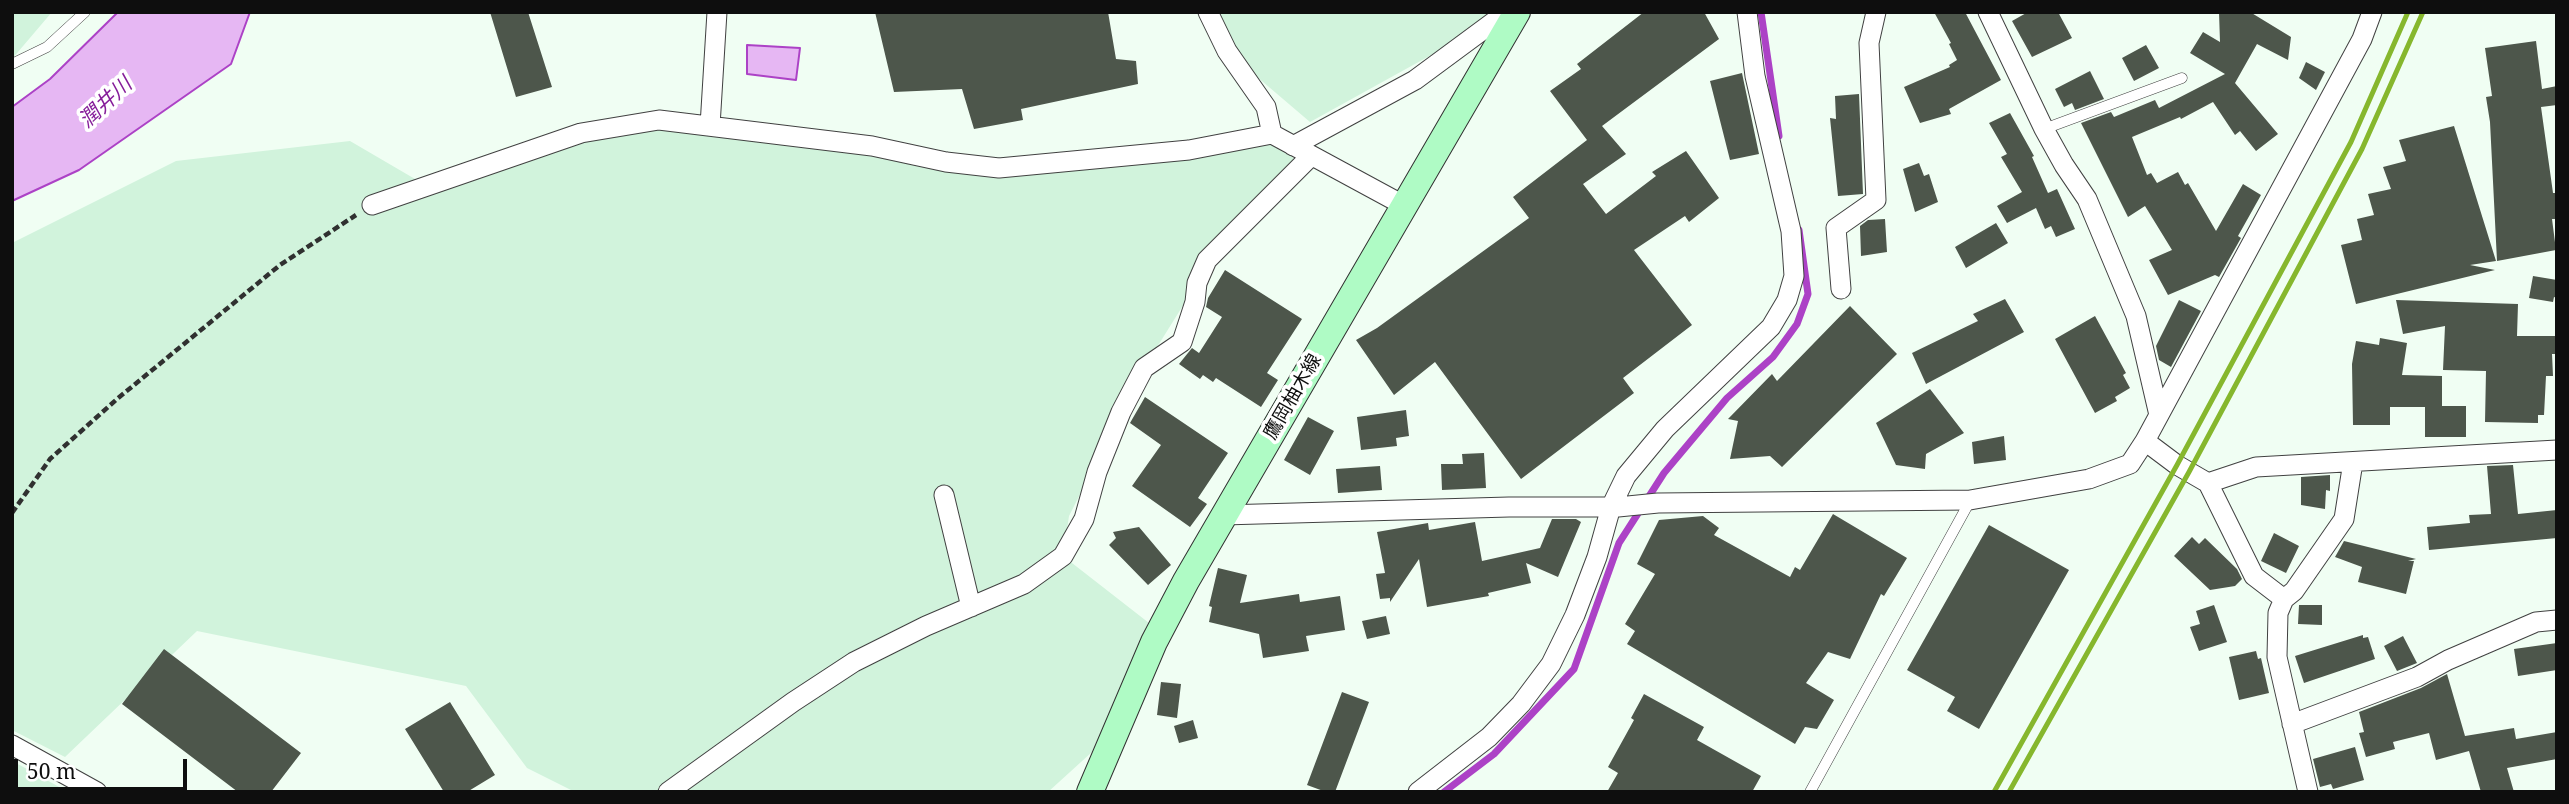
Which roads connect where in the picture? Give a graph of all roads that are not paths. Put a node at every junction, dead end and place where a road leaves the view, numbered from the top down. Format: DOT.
graph roads {
  1 [pos="86,12"];
  2 [pos="717,12"];
  3 [pos="1208,12"];
  4 [pos="1507,12"];
  5 [pos="1517,12"];
  6 [pos="1747,12"];
  7 [pos="1877,12"];
  8 [pos="1988,12"];
  9 [pos="2372,12"];
  10 [pos="12,64"];
  11 [pos="2182,78"];
  12 [pos="710,126"];
  13 [pos="2045,129"];
  14 [pos="1272,134"];
  15 [pos="1293,146"];
  16 [pos="1311,156"];
  17 [pos="372,205"];
  18 [pos="1405,206"];
  19 [pos="1841,289"];
  20 [pos="2159,415"];
  21 [pos="2145,441"];
  22 [pos="2557,450"];
  23 [pos="2353,462"];
  24 [pos="2208,482"];
  25 [pos="944,495"];
  26 [pos="1970,500"];
  27 [pos="1615,507"];
  28 [pos="1223,516"];
  29 [pos="2284,599"];
  30 [pos="971,607"];
  31 [pos="2557,620"];
  32 [pos="2292,724"];
  33 [pos="12,745"];
  34 [pos="97,792"];
  35 [pos="668,792"];
  36 [pos="1090,792"];
  37 [pos="1418,792"];
  38 [pos="1810,792"];
  39 [pos="2308,792"];
  1 -- 10 [label="lane"];
  2 -- 12 [label="street"];
  3 -- 14 [label="street"];
  4 -- 15 [label="street"];
  5 -- 18 [label="main road, 鷹岡柚木線"];
  6 -- 27 [label="street"];
  7 -- 19 [label="street"];
  8 -- 13 [label="street"];
  9 -- 20 [label="street"];
  11 -- 13 [label="lane"];
  12 -- 14 [label="street"];
  12 -- 17 [label="street"];
  13 -- 20 [label="street"];
  14 -- 15 [label="street"];
  15 -- 16 [label="street"];
  16 -- 18 [label="street"];
  16 -- 30 [label="street"];
  18 -- 28 [label="main road, 鷹岡柚木線"];
  20 -- 21 [label="street"];
  21 -- 24 [label="street"];
  21 -- 26 [label="street"];
  22 -- 23 [label="street"];
  23 -- 24 [label="street"];
  23 -- 29 [label="street"];
  24 -- 29 [label="street"];
  25 -- 30 [label="street"];
  26 -- 27 [label="street"];
  26 -- 38 [label="lane"];
  27 -- 28 [label="street"];
  27 -- 37 [label="street"];
  28 -- 36 [label="main road, 鷹岡柚木線"];
  29 -- 32 [label="street"];
  30 -- 35 [label="street"];
  31 -- 32 [label="street"];
  32 -- 39 [label="street"];
  33 -- 34 [label="street"];
}
